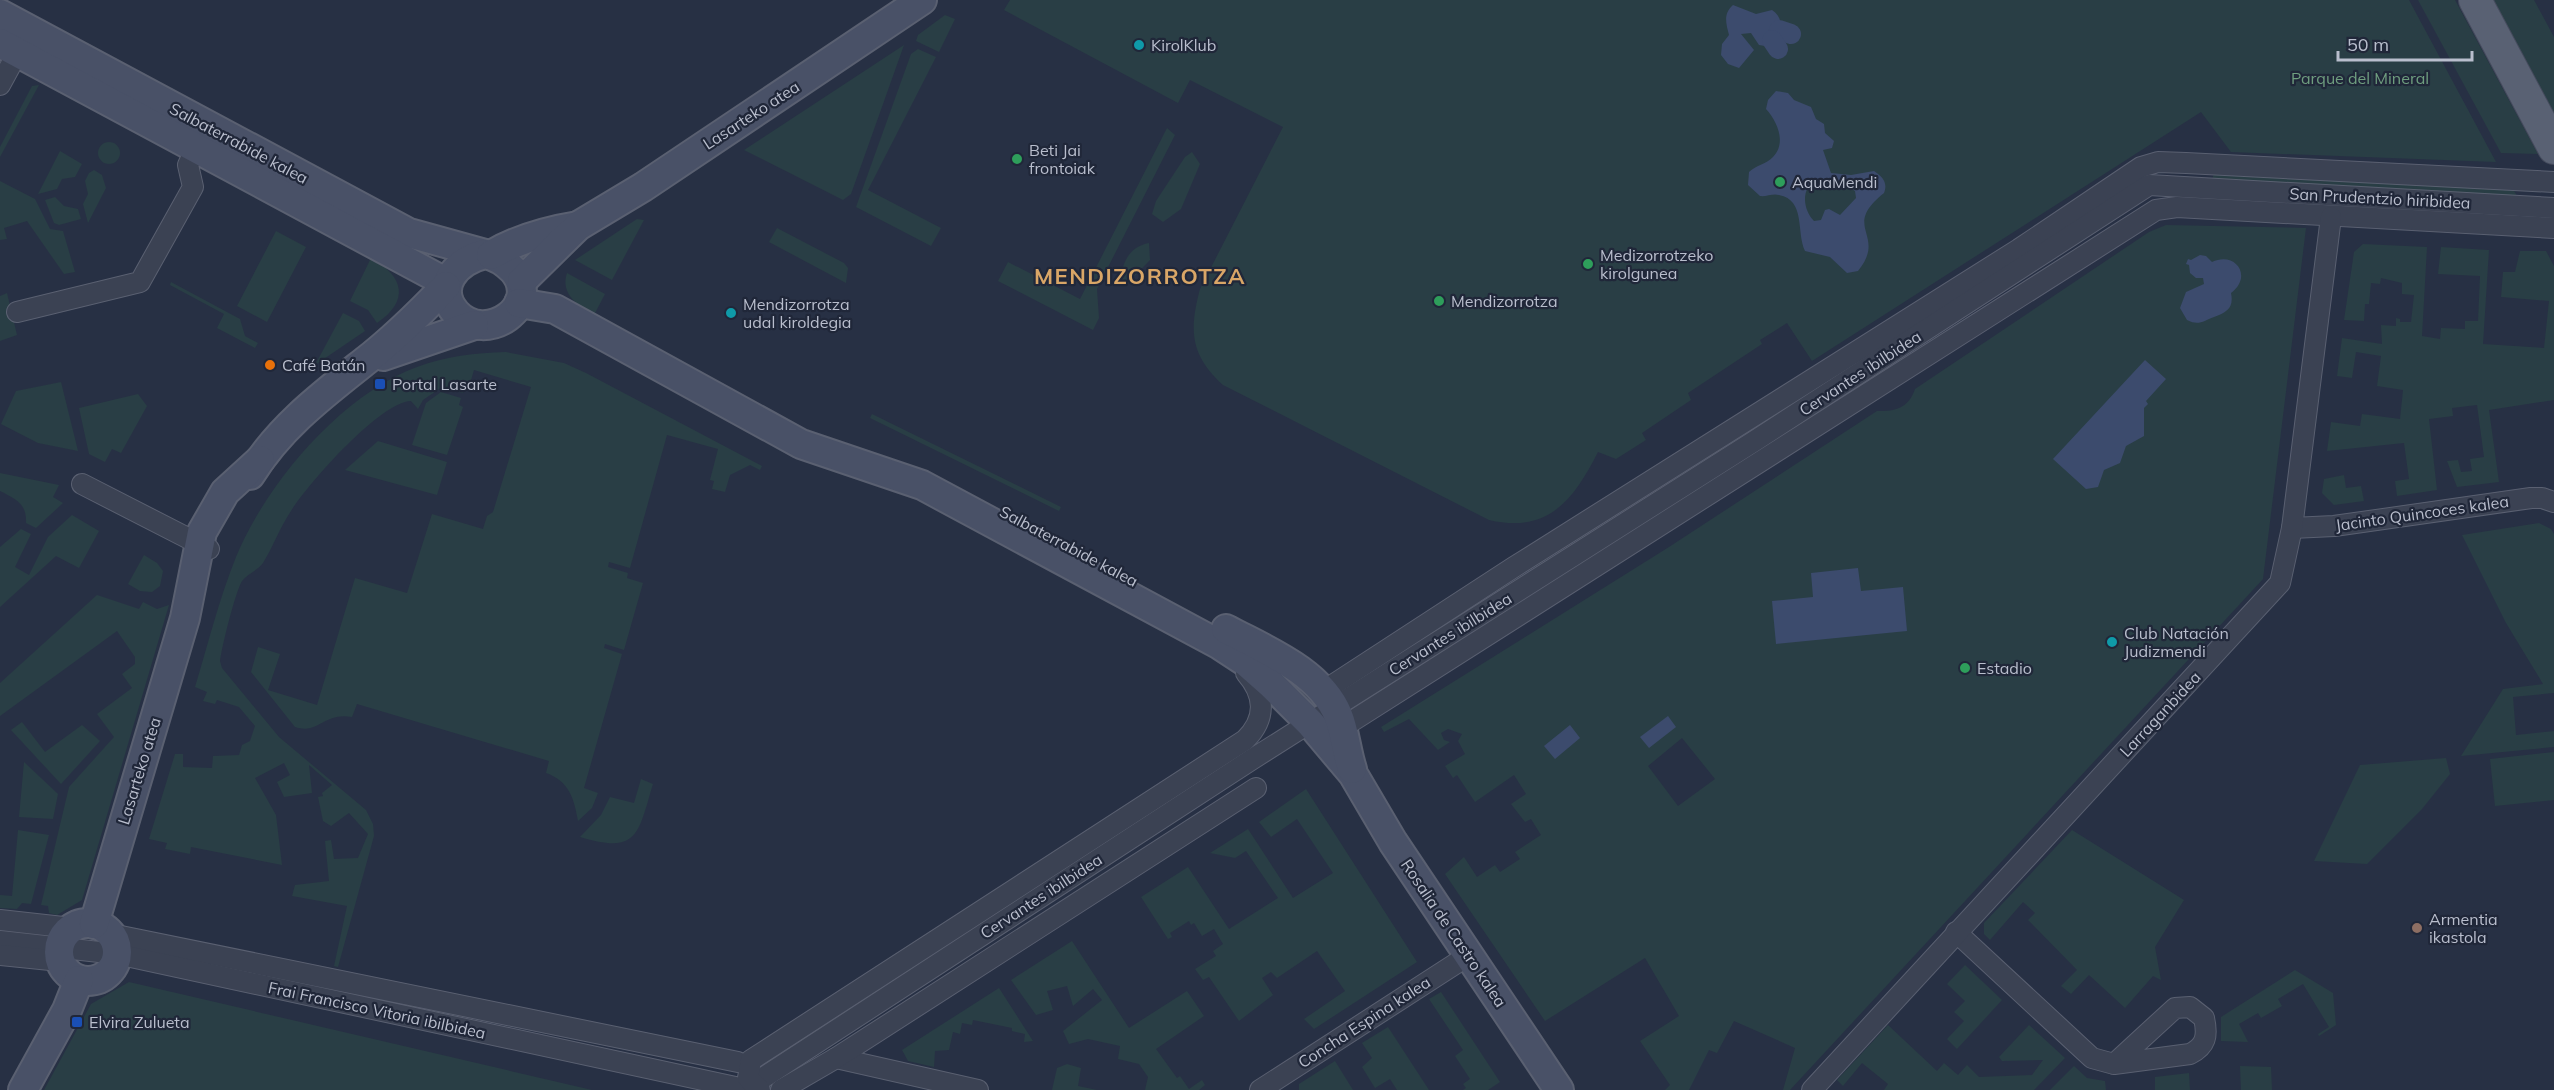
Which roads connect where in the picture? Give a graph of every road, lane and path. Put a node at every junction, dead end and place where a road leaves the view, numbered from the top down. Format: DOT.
graph roads {
  1 [pos="2475,0"];
  2 [pos="915,1"];
  3 [pos="0,14"];
  4 [pos="9,48"];
  5 [pos="0,86"];
  6 [pos="196,148"];
  7 [pos="2554,148"];
  8 [pos="2186,163"];
  9 [pos="2221,165"];
  10 [pos="2145,176"];
  11 [pos="2554,182"];
  12 [pos="2198,187"];
  13 [pos="2177,207"];
  14 [pos="2554,208"];
  15 [pos="2214,209"];
  16 [pos="2331,216"];
  17 [pos="578,226"];
  18 [pos="2554,228"];
  19 [pos="488,254"];
  20 [pos="446,285"];
  21 [pos="521,290"];
  22 [pos="18,312"];
  23 [pos="474,325"];
  24 [pos="364,362"];
  25 [pos="781,430"];
  26 [pos="82,484"];
  27 [pos="2553,502"];
  28 [pos="2292,528"];
  29 [pos="204,547"];
  30 [pos="1220,645"];
  31 [pos="1333,709"];
  32 [pos="1310,723"];
  33 [pos="1353,774"];
  34 [pos="1256,788"];
  35 [pos="0,920"];
  36 [pos="1956,932"];
  37 [pos="0,941"];
  38 [pos="85,947"];
  39 [pos="0,955"];
  40 [pos="1468,955"];
  41 [pos="836,1058"];
  42 [pos="738,1062"];
  43 [pos="2114,1064"];
  44 [pos="756,1087"];
  45 [pos="23,1090"];
  46 [pos="781,1090"];
  47 [pos="978,1090"];
  48 [pos="1260,1090"];
  49 [pos="1559,1090"];
  50 [pos="1812,1090"];
  1 -- 7 [label="main road"];
  2 -- 17 [label="street, Lasarteko atea"];
  3 -- 19 [label="street, Salbaterrabide kalea"];
  4 -- 5 [label="street"];
  4 -- 6 [label="street, Salbaterrabide kalea"];
  6 -- 20 [label="street, Salbaterrabide kalea"];
  6 -- 22 [label="street"];
  8 -- 9 [label="street, San Prudentzio hiribidea"];
  8 -- 10 [label="street, San Prudentzio hiribidea"];
  8 -- 12 [label="street"];
  9 -- 11 [label="street, San Prudentzio hiribidea"];
  9 -- 12 [label="street"];
  10 -- 12 [label="street, San Prudentzio hiribidea"];
  10 -- 31 [label="street, Cervantes ibilbidea"];
  12 -- 13 [label="street"];
  12 -- 14 [label="street, San Prudentzio hiribidea"];
  12 -- 15 [label="street"];
  13 -- 15 [label="street, San Prudentzio hiribidea"];
  13 -- 31 [label="street, Cervantes ibilbidea"];
  15 -- 16 [label="street, San Prudentzio hiribidea"];
  16 -- 18 [label="street, San Prudentzio hiribidea"];
  16 -- 28 [label="street, Larraganbidea"];
  17 -- 19 [label="street, Lasarteko atea"];
  17 -- 21 [label="street, Lasarteko atea"];
  19 -- 20 [label="street"];
  19 -- 21 [label="street"];
  20 -- 23 [label="street"];
  20 -- 24 [label="street, Lasarteko atea"];
  21 -- 23 [label="street"];
  21 -- 25 [label="street, Salbaterrabide kalea"];
  23 -- 24 [label="street, Lasarteko atea"];
  24 -- 29 [label="street, Lasarteko atea"];
  25 -- 30 [label="street, Salbaterrabide kalea"];
  25 -- 31 [label="street, Salbaterrabide kalea"];
  26 -- 29 [label="street"];
  27 -- 28 [label="street, Jacinto Quincoces kalea"];
  28 -- 36 [label="street, Larraganbidea"];
  29 -- 38 [label="street, Lasarteko atea"];
  30 -- 32 [label="street, Salbaterrabide kalea"];
  30 -- 44 [label="street, Cervantes ibilbidea"];
  31 -- 32 [label="street, Cervantes ibilbidea"];
  31 -- 33 [label="street, Rosalia de Castro kalea"];
  32 -- 33 [label="street, Rosalia de Castro kalea"];
  32 -- 44 [label="street, Cervantes ibilbidea"];
  33 -- 40 [label="street, Rosalia de Castro kalea"];
  34 -- 41 [label="street, Cervantes ibilbidea"];
  35 -- 38 [label="street, Frai Francisco Vitoria ibilbidea"];
  36 -- 43 [label="street"];
  36 -- 50 [label="street, Larraganbidea"];
  37 -- 38 [label="street, Frai Francisco Vitoria ibilbidea"];
  38 -- 39 [label="street, Frai Francisco Vitoria ibilbidea"];
  38 -- 42 [label="street, Frai Francisco Vitoria ibilbidea"];
  38 -- 44 [label="street, Frai Francisco Vitoria ibilbidea"];
  38 -- 45 [label="street, Lasarteko atea"];
  40 -- 48 [label="street, Concha Espina kalea"];
  40 -- 49 [label="street, Rosalia de Castro kalea"];
  41 -- 46 [label="street, Cervantes ibilbidea"];
  41 -- 47 [label="street"];
}
